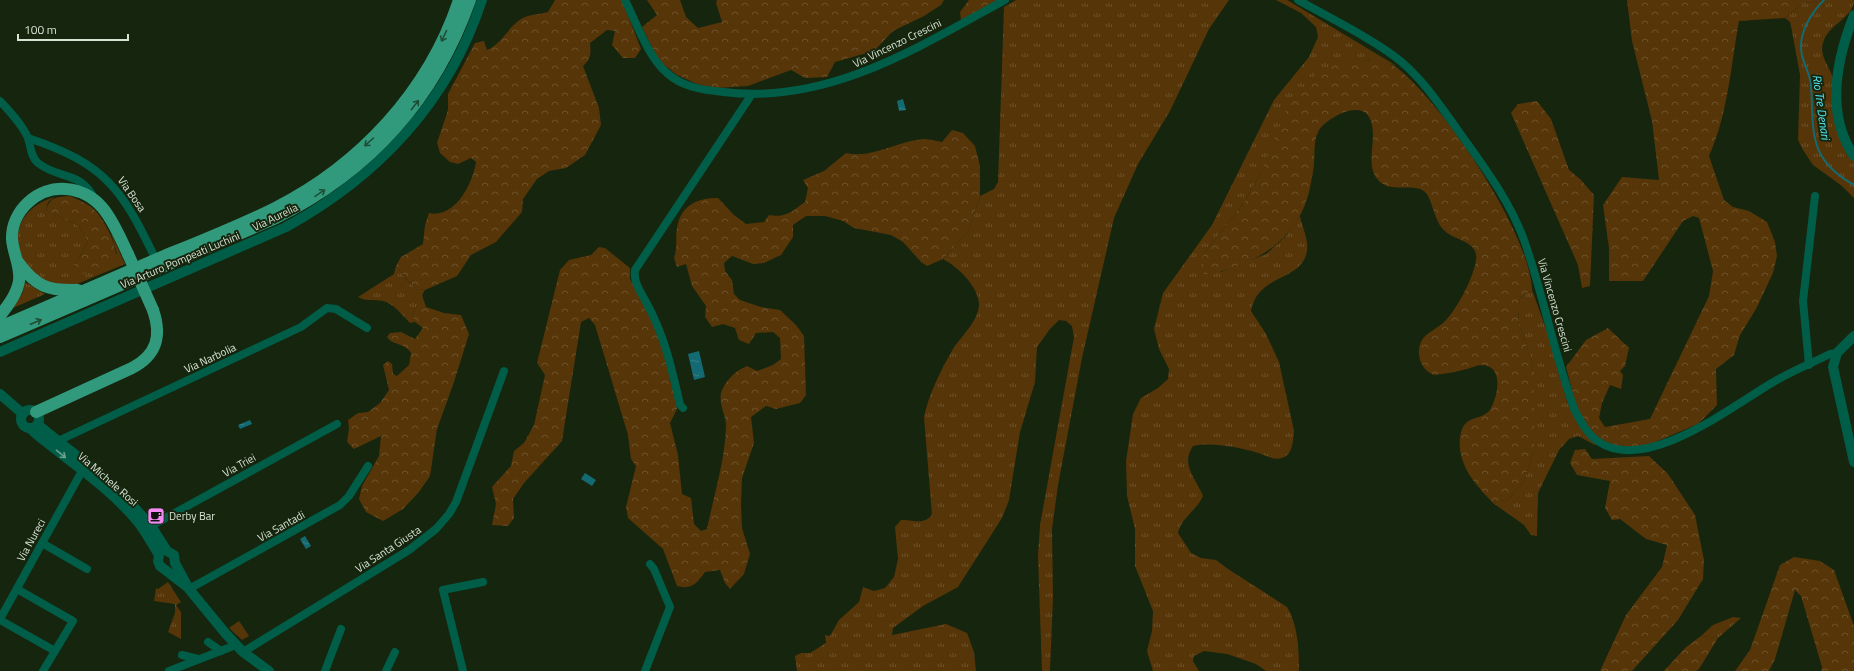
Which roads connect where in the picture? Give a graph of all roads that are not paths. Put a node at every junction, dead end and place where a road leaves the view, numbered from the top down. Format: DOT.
graph roads {
  1 [pos="458,0"];
  2 [pos="470,0"];
  3 [pos="482,0"];
  4 [pos="625,0"];
  5 [pos="1005,0"];
  6 [pos="1298,0"];
  7 [pos="1854,15"];
  8 [pos="752,94"];
  9 [pos="0,101"];
  10 [pos="28,138"];
  11 [pos="1854,156"];
  12 [pos="1815,196"];
  13 [pos="95,200"];
  14 [pos="156,260"];
  15 [pos="18,262"];
  16 [pos="85,290"];
  17 [pos="0,316"];
  18 [pos="0,326"];
  19 [pos="367,328"];
  20 [pos="1854,336"];
  21 [pos="0,337"];
  22 [pos="0,352"];
  23 [pos="1837,353"];
  24 [pos="1809,364"];
  25 [pos="504,370"];
  26 [pos="0,394"];
  27 [pos="683,408"];
  28 [pos="36,412"];
  29 [pos="23,414"];
  30 [pos="337,424"];
  31 [pos="35,427"];
  32 [pos="58,441"];
  33 [pos="1854,462"];
  34 [pos="368,466"];
  35 [pos="82,471"];
  36 [pos="151,526"];
  37 [pos="42,543"];
  38 [pos="163,553"];
  39 [pos="650,564"];
  40 [pos="171,566"];
  41 [pos="87,569"];
  42 [pos="484,582"];
  43 [pos="17,589"];
  44 [pos="189,589"];
  45 [pos="0,619"];
  46 [pos="341,629"];
  47 [pos="208,642"];
  48 [pos="240,648"];
  49 [pos="55,651"];
  50 [pos="220,651"];
  51 [pos="395,652"];
  52 [pos="182,655"];
  53 [pos="198,659"];
  54 [pos="43,671"];
  55 [pos="169,671"];
  56 [pos="269,671"];
  57 [pos="325,671"];
  58 [pos="386,671"];
  59 [pos="463,671"];
  60 [pos="645,671"];
  1 -- 14 [label="highway, Via Aurelia, one-way"];
  21 -- 2 [label="highway, Via Aurelia, one-way"];
  3 -- 22 [label="street, Via Arturo Pompeati Luchini"];
  4 -- 8 [label="street, Via Vincenzo Crescini"];
  5 -- 8 [label="street, Via Vincenzo Crescini"];
  6 -- 24 [label="street, Via Vincenzo Crescini"];
  7 -- 11 [label="street"];
  8 -- 27 [label="street"];
  9 -- 10 [label="street"];
  10 -- 13 [label="street"];
  10 -- 14 [label="street, Via Bosa"];
  12 -- 24 [label="street"];
  13 -- 15 [label="highway"];
  13 -- 28 [label="highway, bridge"];
  14 -- 16 [label="highway, Via Aurelia"];
  15 -- 16 [label="highway"];
  15 -- 17 [label="highway"];
  16 -- 17 [label="highway"];
  16 -- 18 [label="highway, Via Aurelia"];
  19 -- 32 [label="street, Via Narbolia"];
  20 -- 23 [label="street"];
  23 -- 24 [label="street, Via Vincenzo Crescini"];
  23 -- 33 [label="street"];
  25 -- 48 [label="street, Via Santa Giusta"];
  26 -- 29 [label="street"];
  28 -- 29 [label="street"];
  28 -- 31 [label="street"];
  29 -- 31 [label="street"];
  30 -- 36 [label="street, Via Triei"];
  31 -- 32 [label="street, Via Michele Rosi"];
  31 -- 35 [label="street, Via Michele Rosi, one-way"];
  32 -- 36 [label="street, Via Michele Rosi"];
  34 -- 44 [label="street, Via Santadi"];
  35 -- 37 [label="street, Via Nureci"];
  35 -- 38 [label="street, Via Michele Rosi"];
  36 -- 38 [label="street, Via Michele Rosi"];
  37 -- 41 [label="street"];
  37 -- 43 [label="street, Via Nureci"];
  38 -- 40 [label="street, Via Michele Rosi"];
  38 -- 40 [label="street, Via Michele Rosi"];
  39 -- 60 [label="street"];
  40 -- 44 [label="street, Via Michele Rosi"];
  42 -- 59 [label="street"];
  43 -- 45 [label="street, Via Nureci"];
  43 -- 49 [label="street"];
  44 -- 48 [label="street, Via Michele Rosi"];
  45 -- 49 [label="street"];
  46 -- 57 [label="street"];
  47 -- 50 [label="street"];
  48 -- 50 [label="street, Via Santa Giusta"];
  48 -- 56 [label="street, Via Michele Rosi"];
  49 -- 54 [label="street"];
  50 -- 53 [label="street, Via Santa Giusta"];
  51 -- 58 [label="street"];
  52 -- 53 [label="street"];
  53 -- 55 [label="street, Via Santa Giusta"];
}
